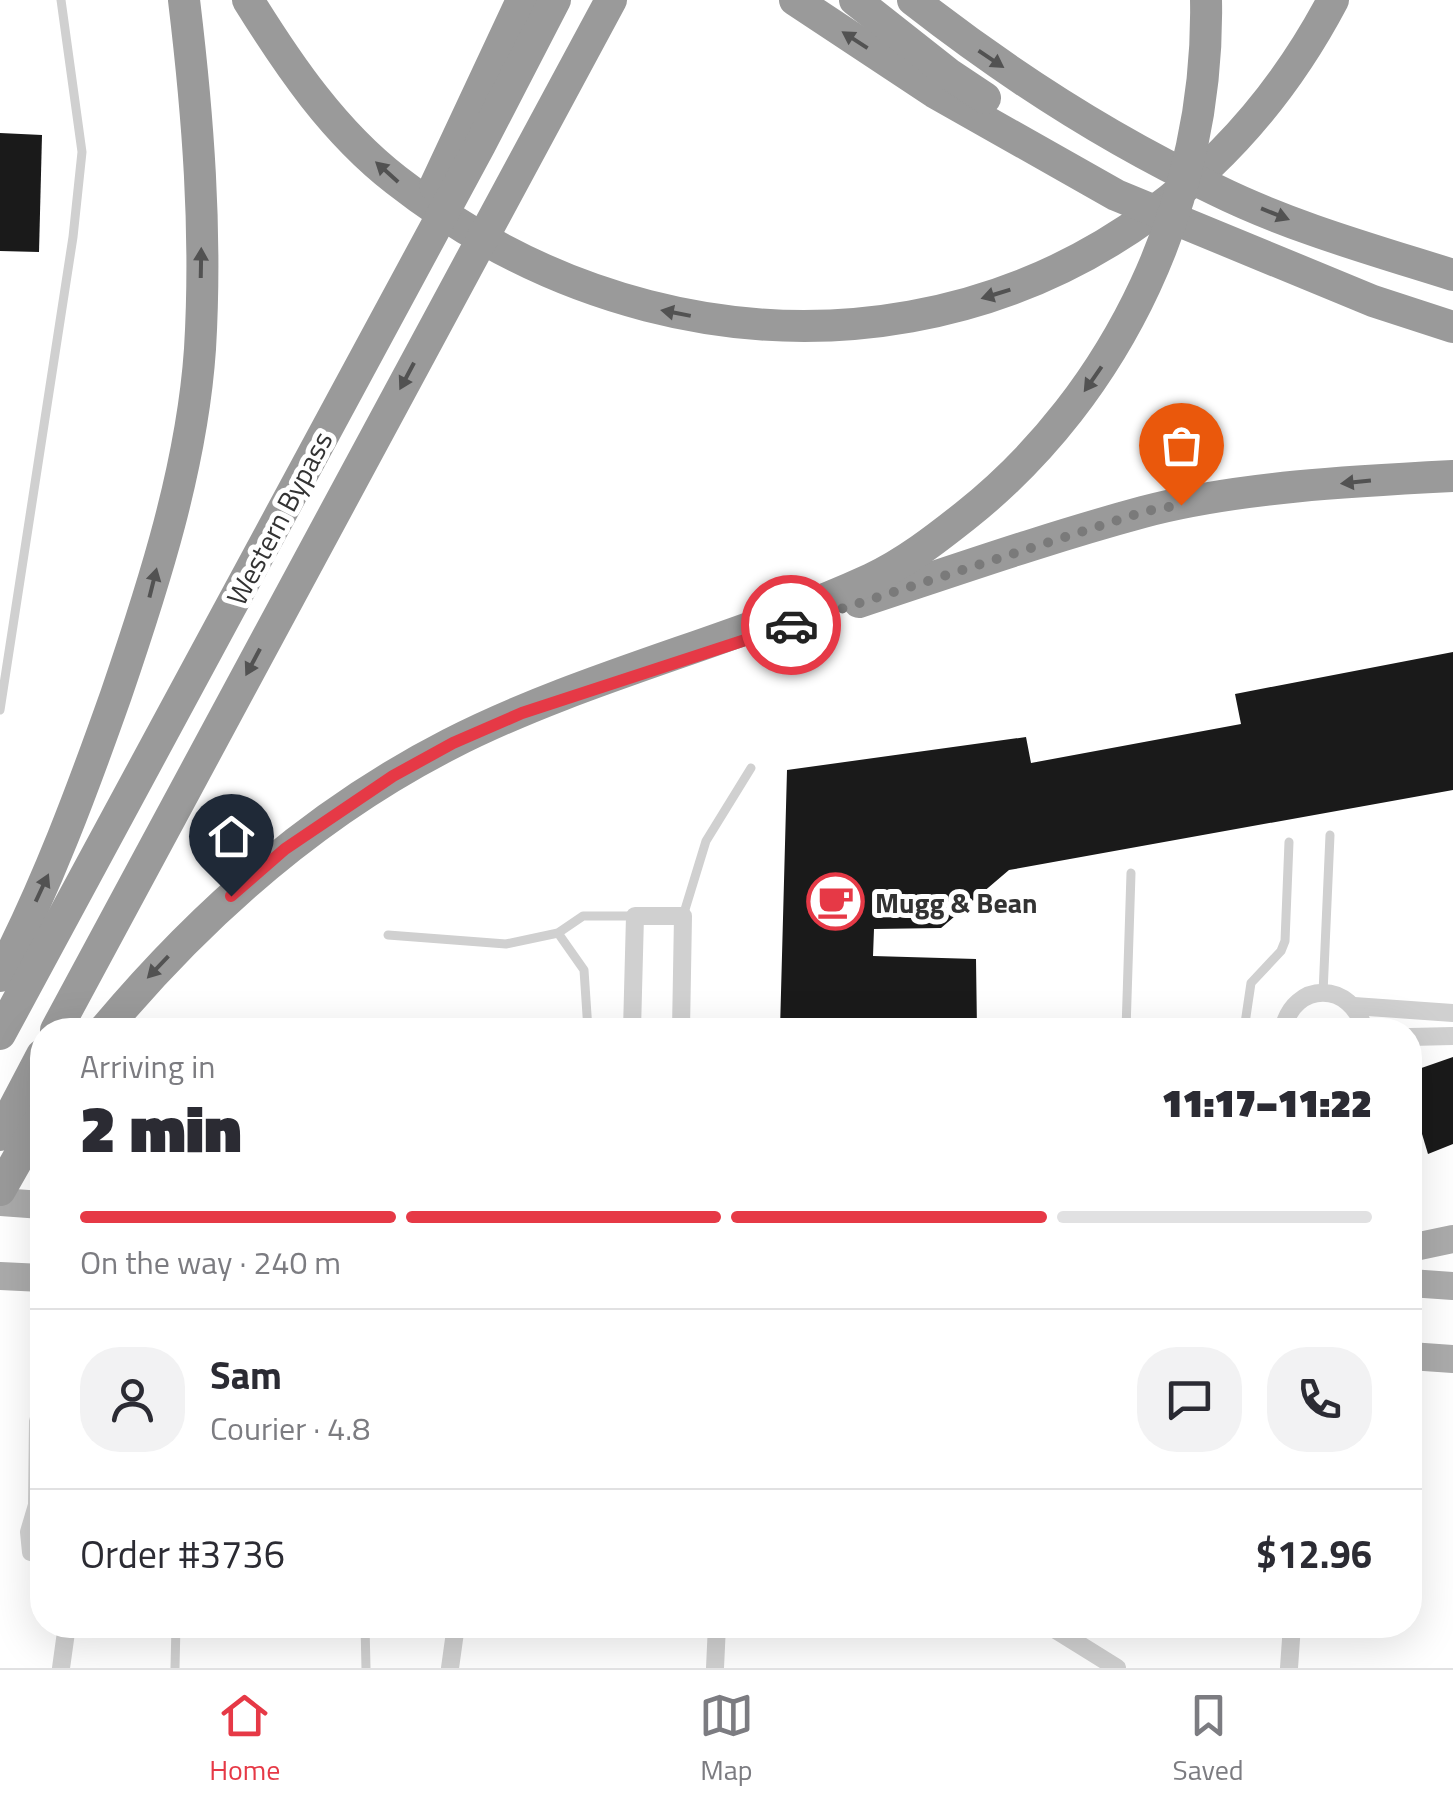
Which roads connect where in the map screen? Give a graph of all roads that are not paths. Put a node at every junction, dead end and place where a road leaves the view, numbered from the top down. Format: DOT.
graph roads {
  1 [pos="62,0"];
  2 [pos="184,0"];
  3 [pos="248,0"];
  4 [pos="522,0"];
  5 [pos="555,0"];
  6 [pos="611,0"];
  7 [pos="795,0"];
  8 [pos="855,0"];
  9 [pos="913,0"];
  10 [pos="1206,0"];
  11 [pos="1332,0"];
  12 [pos="469,141"];
  13 [pos="1453,275"];
  14 [pos="1313,277"];
  15 [pos="1453,327"];
  16 [pos="1453,476"];
  17 [pos="0,710"];
  18 [pos="522,713"];
  19 [pos="751,768"];
  20 [pos="1330,834"];
  21 [pos="1289,842"];
  22 [pos="1130,872"];
  23 [pos="635,916"];
  24 [pos="683,916"];
  25 [pos="558,933"];
  26 [pos="388,935"];
  27 [pos="0,976"];
  28 [pos="1323,993"];
  29 [pos="1354,1006"];
  30 [pos="1453,1013"];
  31 [pos="62,1018"];
  32 [pos="114,1018"];
  33 [pos="587,1018"];
  34 [pos="632,1018"];
  35 [pos="681,1018"];
  36 [pos="1126,1018"];
  37 [pos="1246,1018"];
  38 [pos="1287,1018"];
  39 [pos="1359,1018"];
  40 [pos="0,1034"];
  41 [pos="1422,1037"];
  42 [pos="1450,1038"];
  43 [pos="30,1093"];
  44 [pos="19,1128"];
  45 [pos="0,1190"];
  46 [pos="0,1202"];
  47 [pos="30,1204"];
  48 [pos="1453,1240"];
  49 [pos="1422,1246"];
  50 [pos="0,1276"];
  51 [pos="30,1277"];
  52 [pos="1422,1285"];
  53 [pos="1453,1286"];
  54 [pos="1422,1357"];
  55 [pos="1453,1359"];
  56 [pos="65,1638"];
  57 [pos="176,1638"];
  58 [pos="366,1638"];
  59 [pos="454,1638"];
  60 [pos="716,1638"];
  61 [pos="1069,1638"];
  62 [pos="1291,1638"];
  63 [pos="61,1668"];
  64 [pos="175,1668"];
  65 [pos="366,1668"];
  66 [pos="450,1668"];
  67 [pos="715,1668"];
  68 [pos="1117,1668"];
  69 [pos="1289,1668"];
  1 -- 17 [label="lane"];
  27 -- 2 [label="highway, one-way"];
  11 -- 3 [label="highway, one-way"];
  4 -- 12 [label="highway"];
  5 -- 12 [label="highway"];
  6 -- 31 [label="highway, Western Bypass, one-way"];
  14 -- 7 [label="highway, one-way"];
  8 -- 14 [label="highway"];
  9 -- 13 [label="highway, one-way"];
  10 -- 18 [label="highway, one-way"];
  12 -- 40 [label="highway, Western Bypass"];
  14 -- 15 [label="highway"];
  16 -- 18 [label="highway, one-way"];
  18 -- 32 [label="highway, one-way"];
  19 -- 24 [label="lane"];
  20 -- 28 [label="lane"];
  21 -- 37 [label="lane"];
  22 -- 36 [label="lane"];
  23 -- 24 [label="street"];
  23 -- 25 [label="lane"];
  23 -- 34 [label="street"];
  24 -- 35 [label="street"];
  25 -- 26 [label="lane"];
  25 -- 33 [label="lane"];
  28 -- 29 [label="street"];
  28 -- 38 [label="street"];
  29 -- 30 [label="street"];
  29 -- 39 [label="street"];
  41 -- 42 [label="street"];
  43 -- 44 [label="highway"];
  44 -- 45 [label="highway"];
  46 -- 47 [label="main road"];
  48 -- 49 [label="main road"];
  50 -- 51 [label="main road"];
  52 -- 53 [label="main road"];
  54 -- 55 [label="main road"];
  56 -- 63 [label="street"];
  57 -- 64 [label="lane"];
  58 -- 65 [label="lane"];
  59 -- 66 [label="street"];
  60 -- 67 [label="street"];
  61 -- 68 [label="street"];
  62 -- 69 [label="street"];
}
